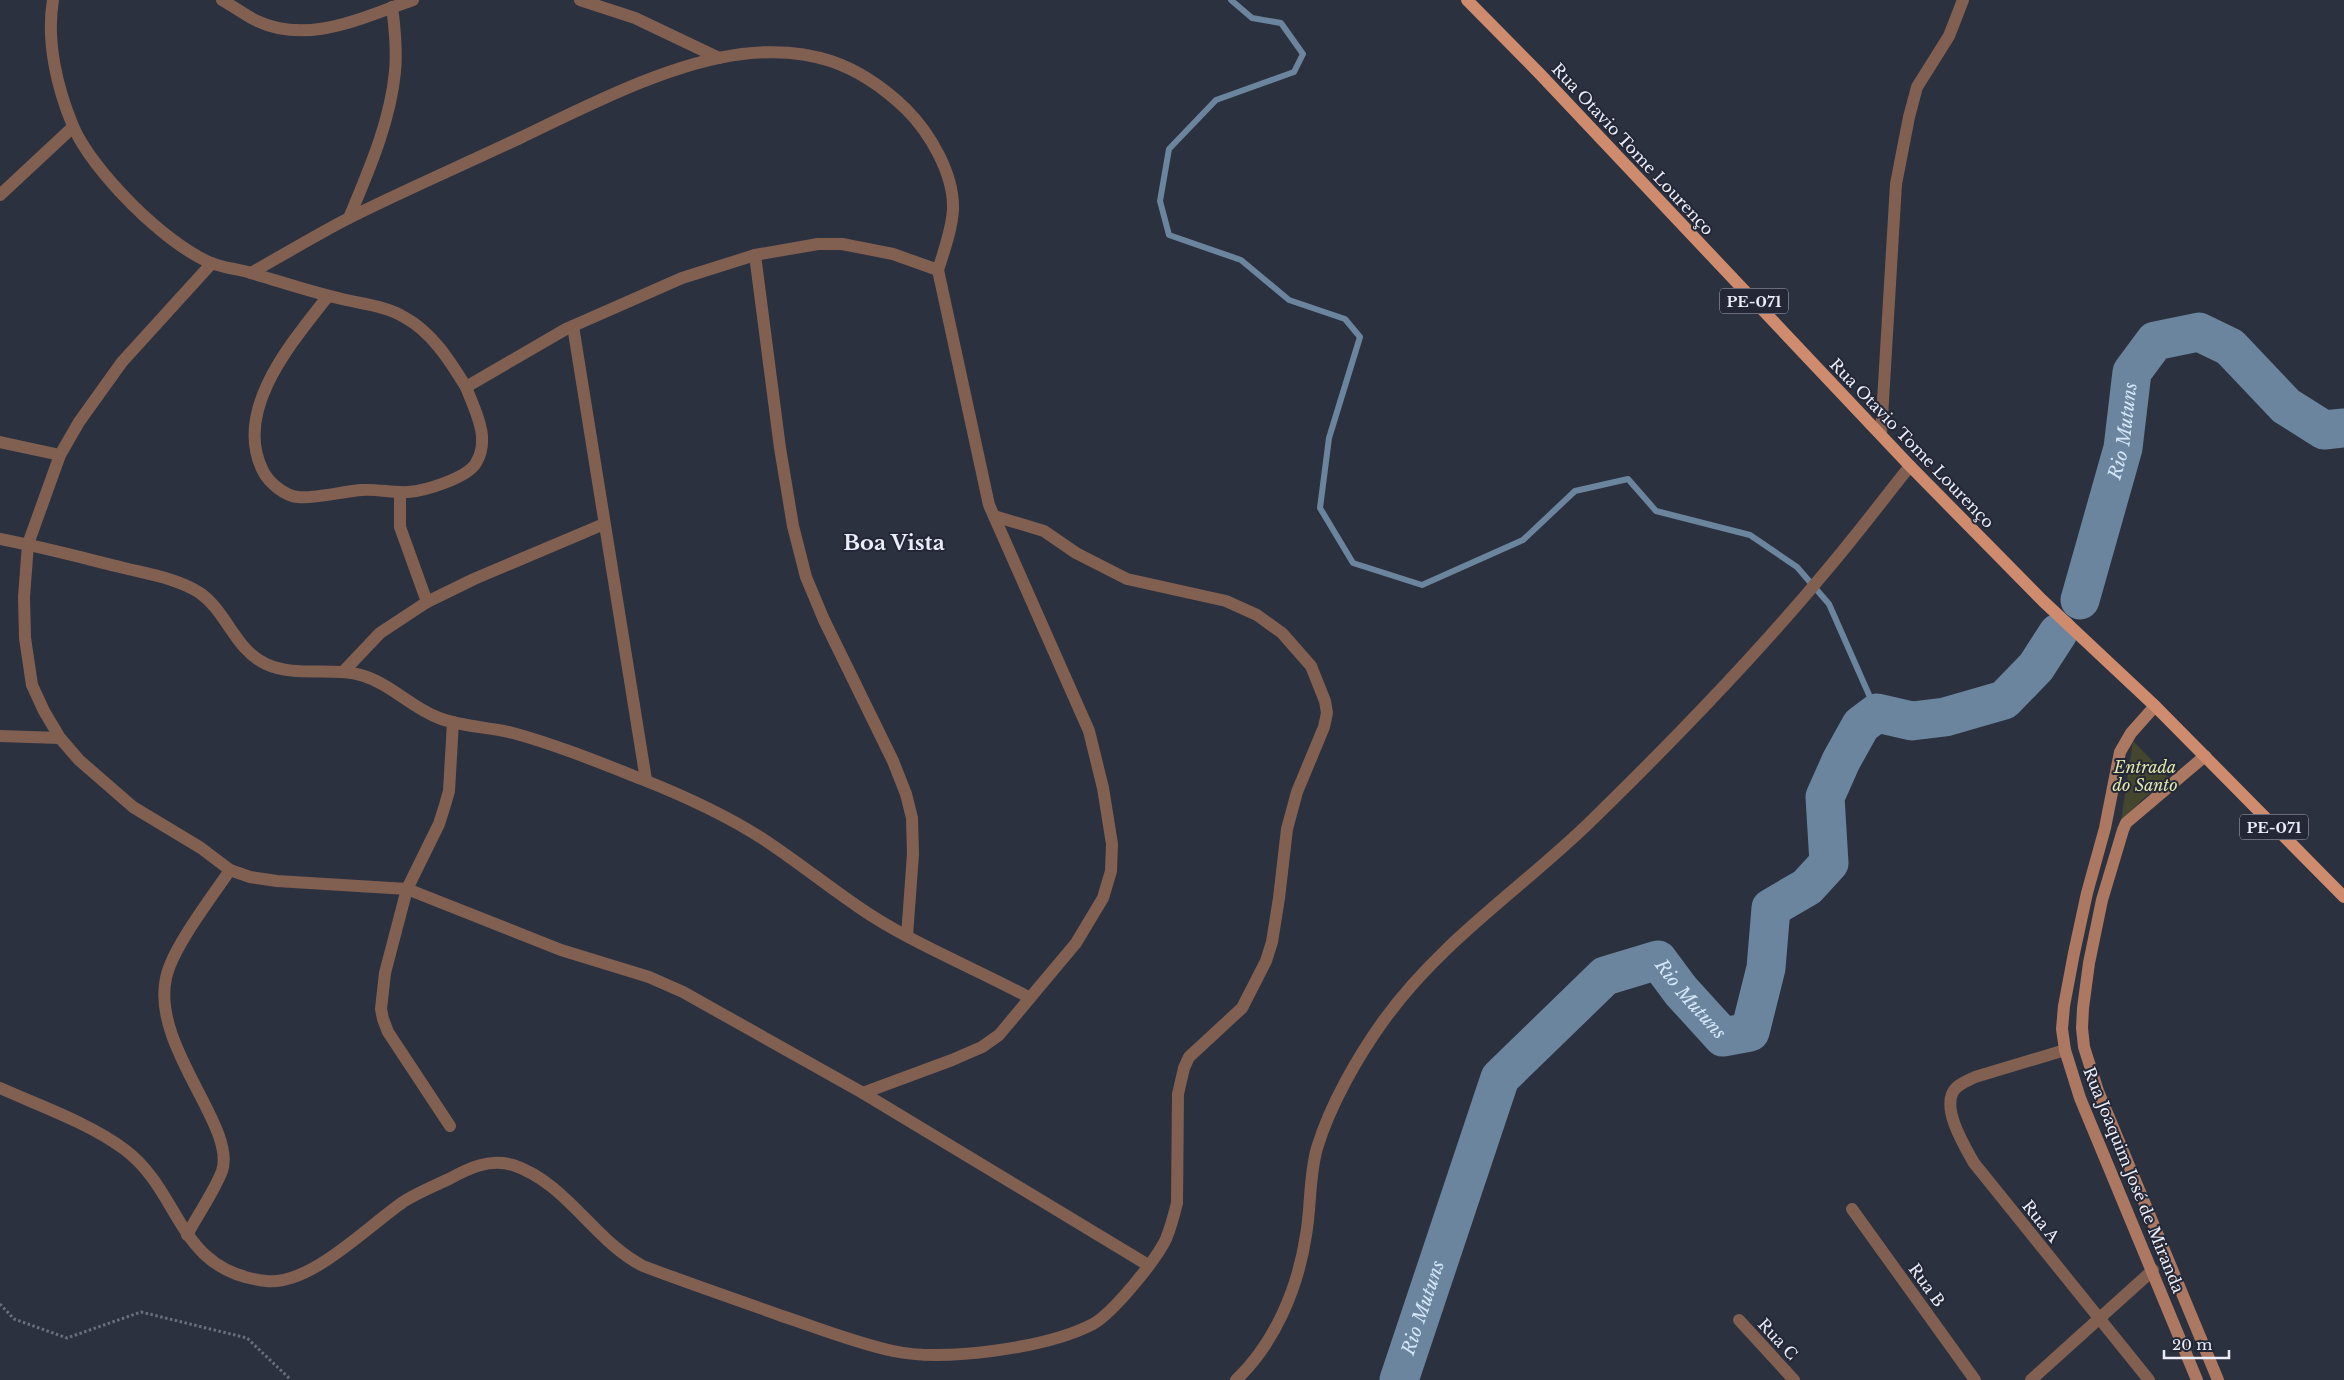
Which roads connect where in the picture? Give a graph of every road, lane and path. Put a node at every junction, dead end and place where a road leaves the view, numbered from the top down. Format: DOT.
graph roads {
  1 [pos="53,0"];
  2 [pos="222,0"];
  3 [pos="414,0"];
  4 [pos="580,0"];
  5 [pos="1467,0"];
  6 [pos="1962,0"];
  7 [pos="392,7"];
  8 [pos="718,58"];
  9 [pos="74,128"];
  10 [pos="0,195"];
  11 [pos="349,218"];
  12 [pos="755,255"];
  13 [pos="212,264"];
  14 [pos="938,270"];
  15 [pos="251,273"];
  16 [pos="328,296"];
  17 [pos="573,326"];
  18 [pos="466,387"];
  19 [pos="1881,434"];
  20 [pos="0,442"];
  21 [pos="60,455"];
  22 [pos="1910,466"];
  23 [pos="400,492"];
  24 [pos="994,516"];
  25 [pos="604,524"];
  26 [pos="0,539"];
  27 [pos="28,544"];
  28 [pos="427,602"];
  29 [pos="343,672"];
  30 [pos="2155,706"];
  31 [pos="452,722"];
  32 [pos="0,736"];
  33 [pos="60,738"];
  34 [pos="2205,756"];
  35 [pos="646,780"];
  36 [pos="230,870"];
  37 [pos="407,889"];
  38 [pos="2344,898"];
  39 [pos="2083,912"];
  40 [pos="2099,916"];
  41 [pos="907,936"];
  42 [pos="1030,998"];
  43 [pos="2065,1050"];
  44 [pos="0,1088"];
  45 [pos="863,1093"];
  46 [pos="450,1126"];
  47 [pos="2137,1182"];
  48 [pos="2119,1190"];
  49 [pos="1852,1209"];
  50 [pos="187,1234"];
  51 [pos="1148,1265"];
  52 [pos="2153,1270"];
  53 [pos="0,1304"];
  54 [pos="2098,1318"];
  55 [pos="1739,1320"];
  56 [pos="291,1380"];
  57 [pos="1236,1380"];
  58 [pos="1794,1380"];
  59 [pos="1975,1380"];
  60 [pos="2031,1380"];
  61 [pos="2149,1380"];
  62 [pos="2197,1380"];
  63 [pos="2218,1380"];
  1 -- 9 [label="street"];
  2 -- 7 [label="street"];
  3 -- 7 [label="street"];
  4 -- 8 [label="street"];
  5 -- 19 [label="main road, Rua Otavio Tome Lourenço / PE-071"];
  6 -- 19 [label="street"];
  7 -- 11 [label="street"];
  8 -- 11 [label="street"];
  8 -- 14 [label="street"];
  9 -- 10 [label="street"];
  9 -- 13 [label="street"];
  11 -- 15 [label="street"];
  12 -- 14 [label="street"];
  12 -- 17 [label="street"];
  12 -- 41 [label="street"];
  13 -- 15 [label="street"];
  13 -- 21 [label="street"];
  14 -- 24 [label="street"];
  15 -- 16 [label="street"];
  16 -- 18 [label="street"];
  16 -- 23 [label="street"];
  17 -- 18 [label="street"];
  17 -- 25 [label="street"];
  18 -- 23 [label="street"];
  19 -- 22 [label="main road, Rua Otavio Tome Lourenço / PE-071"];
  20 -- 21 [label="street"];
  21 -- 27 [label="street"];
  22 -- 30 [label="main road, Rua Otavio Tome Lourenço / PE-071"];
  22 -- 57 [label="street"];
  23 -- 28 [label="street"];
  24 -- 42 [label="street"];
  24 -- 51 [label="street"];
  25 -- 28 [label="street"];
  25 -- 35 [label="street"];
  26 -- 27 [label="street"];
  27 -- 29 [label="street"];
  27 -- 33 [label="street"];
  28 -- 29 [label="street"];
  29 -- 31 [label="street"];
  30 -- 34 [label="main road, Rua Otavio Tome Lourenço / PE-071"];
  30 -- 39 [label="street, Rua Joaquim José de Miranda"];
  31 -- 35 [label="street"];
  31 -- 37 [label="street"];
  32 -- 33 [label="street"];
  33 -- 36 [label="street"];
  34 -- 38 [label="main road, Rua Otavio Tome Lourenço / PE-071"];
  34 -- 40 [label="street, Rua Joaquim José de Miranda"];
  35 -- 41 [label="street"];
  36 -- 37 [label="street"];
  36 -- 50 [label="street"];
  37 -- 45 [label="street"];
  37 -- 46 [label="street"];
  39 -- 40 [label="street"];
  39 -- 43 [label="street, Rua Joaquim José de Miranda"];
  40 -- 47 [label="street, Rua Joaquim José de Miranda"];
  41 -- 42 [label="street"];
  42 -- 45 [label="street"];
  43 -- 48 [label="street, Rua Joaquim José de Miranda"];
  43 -- 54 [label="street, Rua A"];
  44 -- 50 [label="street"];
  45 -- 51 [label="street"];
  47 -- 48 [label="street"];
  47 -- 63 [label="street, Rua Joaquim José de Miranda"];
  48 -- 52 [label="street, Rua Joaquim José de Miranda"];
  49 -- 59 [label="street, Rua B"];
  50 -- 51 [label="street"];
  52 -- 54 [label="street"];
  52 -- 62 [label="street, Rua Joaquim José de Miranda"];
  53 -- 56 [label="path"];
  54 -- 60 [label="street"];
  54 -- 61 [label="street, Rua A"];
  55 -- 58 [label="street, Rua C"];
}
